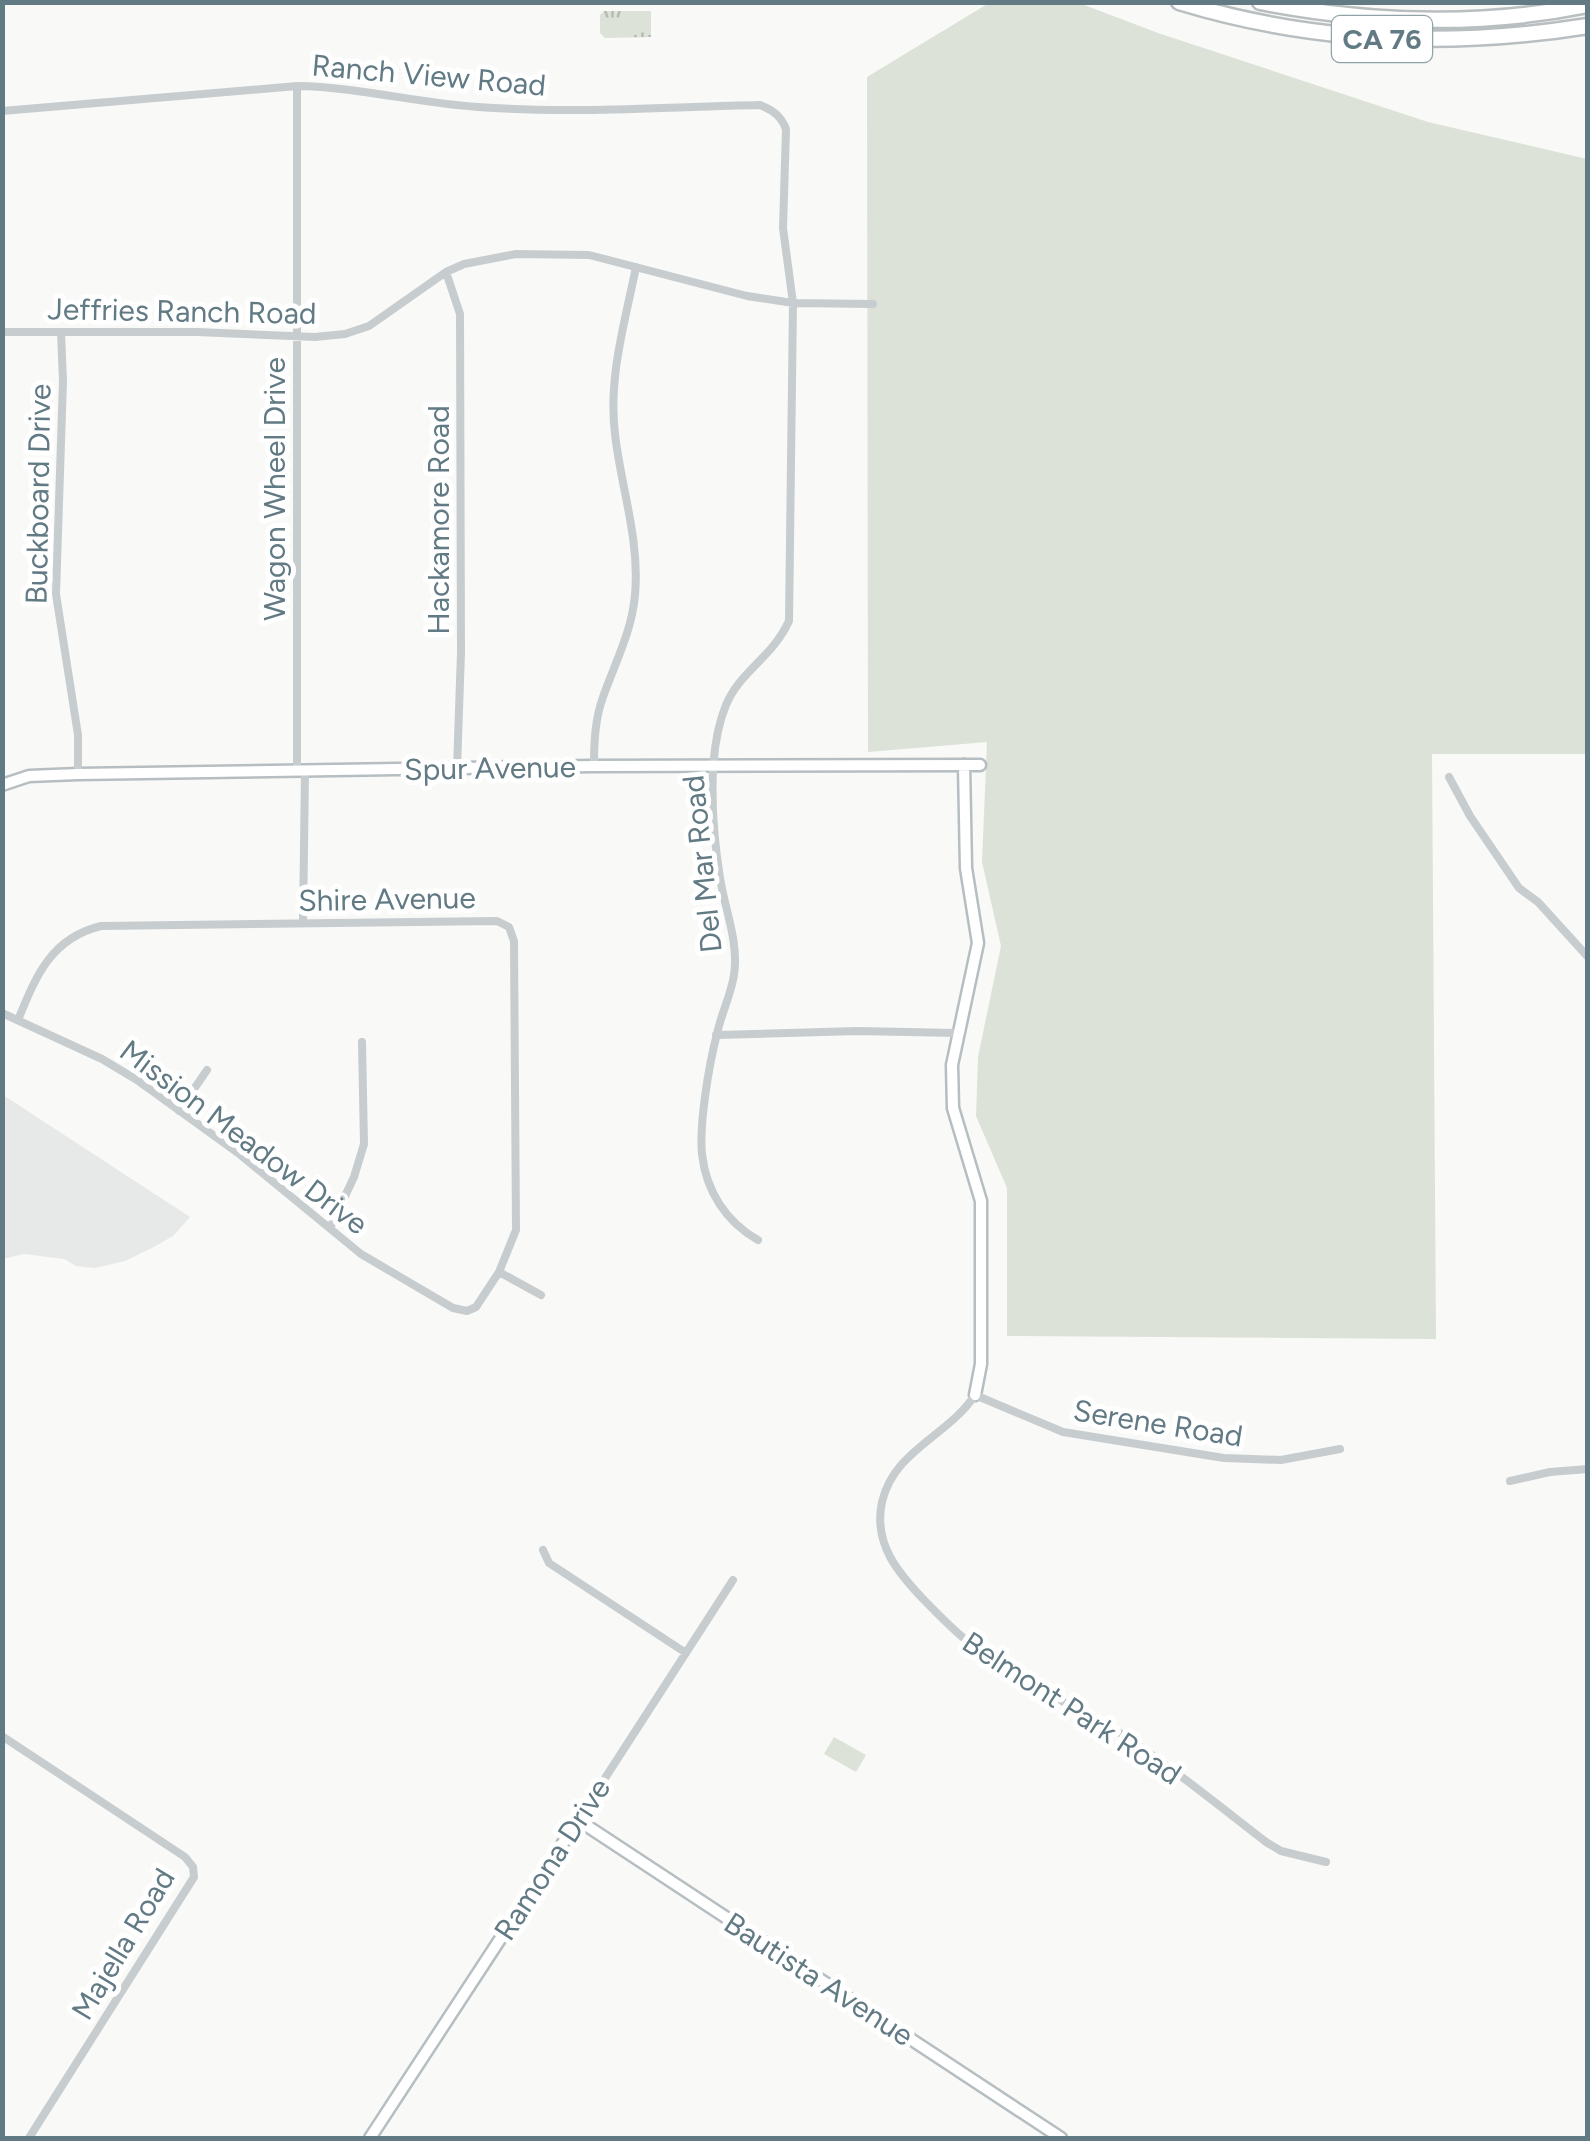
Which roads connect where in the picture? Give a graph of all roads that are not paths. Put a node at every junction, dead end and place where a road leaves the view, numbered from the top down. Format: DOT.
graph roads {
  1 [pos="1180,2"];
  2 [pos="1260,2"];
  3 [pos="1588,5"];
  4 [pos="1588,26"];
  5 [pos="296,86"];
  6 [pos="2,111"];
  7 [pos="636,267"];
  8 [pos="446,272"];
  9 [pos="792,304"];
  10 [pos="873,304"];
  11 [pos="2,332"];
  12 [pos="60,332"];
  13 [pos="296,336"];
  14 [pos="964,765"];
  15 [pos="980,765"];
  16 [pos="594,766"];
  17 [pos="712,766"];
  18 [pos="457,770"];
  19 [pos="301,771"];
  20 [pos="78,774"];
  21 [pos="1450,777"];
  22 [pos="2,785"];
  23 [pos="303,922"];
  24 [pos="1588,957"];
  25 [pos="2,1013"];
  26 [pos="18,1020"];
  27 [pos="956,1033"];
  28 [pos="716,1036"];
  29 [pos="362,1042"];
  30 [pos="207,1070"];
  31 [pos="180,1111"];
  32 [pos="330,1228"];
  33 [pos="758,1240"];
  34 [pos="499,1272"];
  35 [pos="541,1294"];
  36 [pos="452,1308"];
  37 [pos="975,1394"];
  38 [pos="1340,1449"];
  39 [pos="1588,1469"];
  40 [pos="1510,1481"];
  41 [pos="542,1550"];
  42 [pos="733,1580"];
  43 [pos="686,1653"];
  44 [pos="2,1736"];
  45 [pos="578,1820"];
  46 [pos="1326,1862"];
  47 [pos="29,2138"];
  48 [pos="370,2138"];
  49 [pos="1061,2138"];
  1 -- 4 [label="highway, CA 76"];
  2 -- 3 [label="highway, CA 76"];
  5 -- 6 [label="street, Ranch View Road"];
  5 -- 9 [label="street, Ranch View Road"];
  5 -- 13 [label="street, Wagon Wheel Drive"];
  7 -- 8 [label="street, Jeffries Ranch Road"];
  7 -- 9 [label="street, Jeffries Ranch Road"];
  7 -- 16 [label="street"];
  8 -- 13 [label="street, Jeffries Ranch Road"];
  8 -- 18 [label="street, Hackamore Road"];
  9 -- 10 [label="street, Jeffries Ranch Road"];
  9 -- 17 [label="street, Del Mar Road"];
  11 -- 12 [label="street, Jeffries Ranch Road"];
  12 -- 13 [label="street, Jeffries Ranch Road"];
  12 -- 20 [label="street, Buckboard Drive"];
  13 -- 19 [label="street, Wagon Wheel Drive"];
  14 -- 15 [label="street, Spur Avenue"];
  14 -- 17 [label="street, Spur Avenue"];
  14 -- 27 [label="street"];
  16 -- 17 [label="street, Spur Avenue"];
  16 -- 18 [label="street, Spur Avenue"];
  17 -- 28 [label="street, Del Mar Road"];
  18 -- 19 [label="street, Spur Avenue"];
  19 -- 20 [label="street, Spur Avenue"];
  19 -- 23 [label="street, Wagon Wheel Drive"];
  20 -- 22 [label="street, Spur Avenue"];
  21 -- 24 [label="street"];
  23 -- 26 [label="street, Shire Avenue"];
  23 -- 34 [label="street, Shire Avenue"];
  25 -- 26 [label="street, Mission Meadow Drive"];
  26 -- 31 [label="street, Mission Meadow Drive"];
  27 -- 28 [label="street"];
  27 -- 37 [label="street"];
  28 -- 33 [label="street, Del Mar Road"];
  29 -- 32 [label="street"];
  30 -- 31 [label="street"];
  31 -- 32 [label="street, Mission Meadow Drive"];
  32 -- 36 [label="street, Mission Meadow Drive"];
  34 -- 35 [label="street"];
  34 -- 36 [label="street, Shire Avenue"];
  37 -- 38 [label="street, Serene Road"];
  37 -- 46 [label="street, Belmont Park Road"];
  39 -- 40 [label="street"];
  41 -- 43 [label="street"];
  42 -- 43 [label="street, Ramona Drive"];
  43 -- 45 [label="street, Ramona Drive"];
  44 -- 47 [label="street, Majella Road"];
  45 -- 48 [label="street, Ramona Drive"];
  45 -- 49 [label="street, Bautista Avenue"];
}
